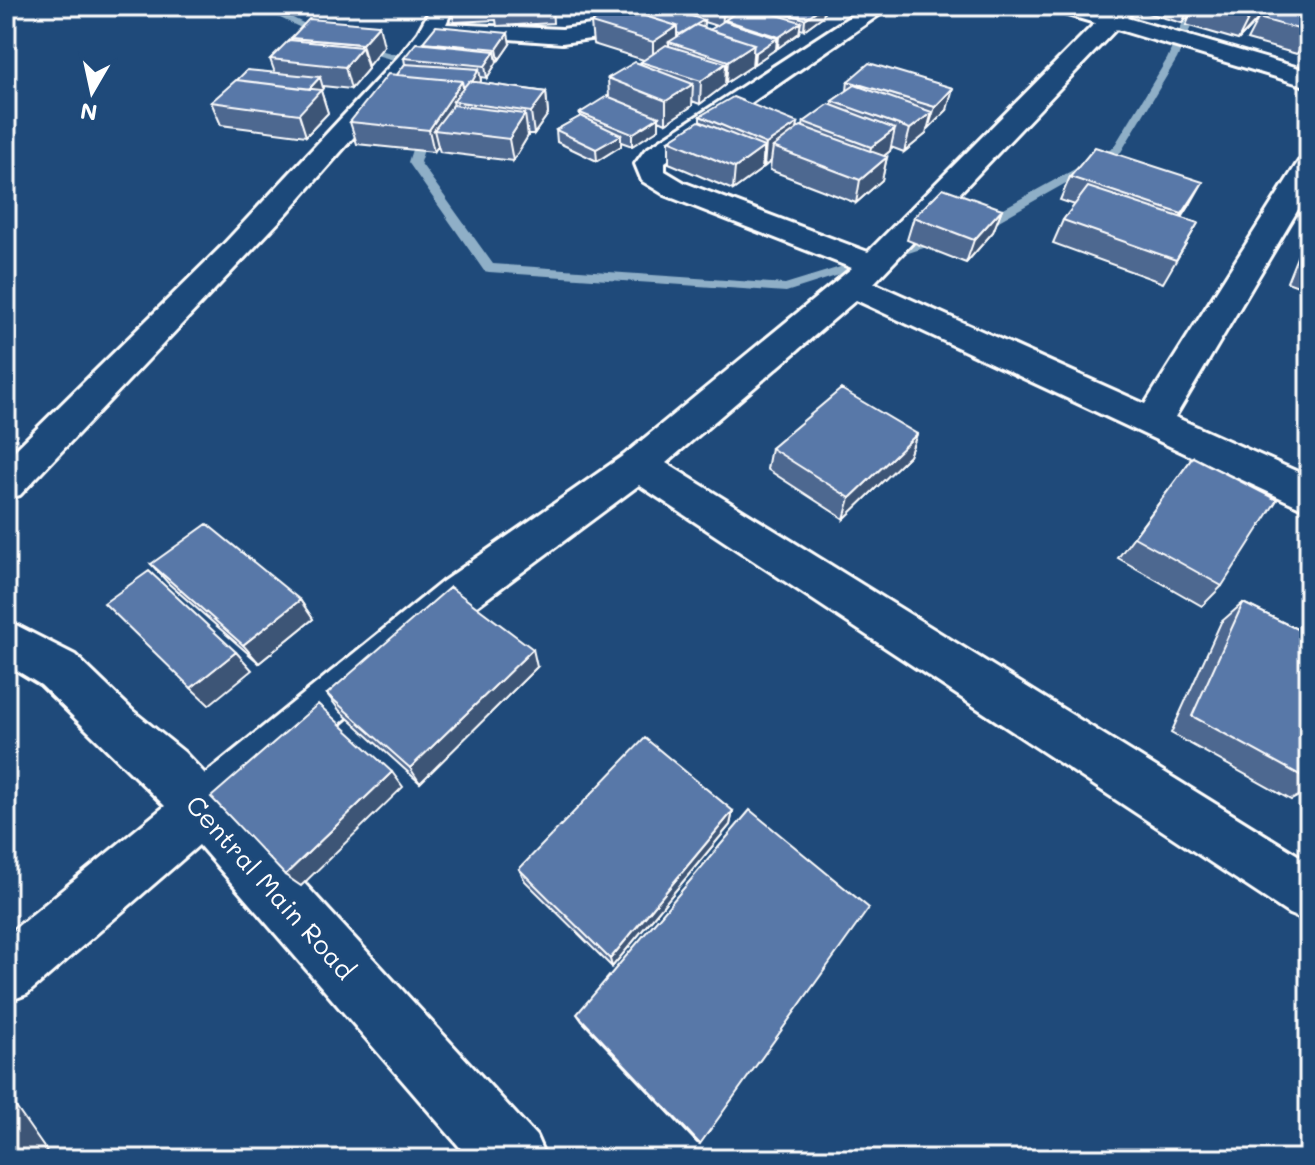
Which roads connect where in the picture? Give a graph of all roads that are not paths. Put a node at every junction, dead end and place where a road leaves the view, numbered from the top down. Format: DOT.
graph roads {
  1 [pos="652,6"];
  2 [pos="881,6"];
  3 [pos="1062,6"];
  4 [pos="1118,12"];
  5 [pos="437,18"];
  6 [pos="1309,79"];
  7 [pos="1309,167"];
  8 [pos="863,276"];
  9 [pos="1152,423"];
  10 [pos="638,465"];
  11 [pos="6,484"];
  12 [pos="1309,495"];
  13 [pos="6,640"];
  14 [pos="204,810"];
  15 [pos="1309,894"];
  16 [pos="6,973"];
  17 [pos="513,1159"];
  1 -- 5 [label="street"];
  2 -- 8 [label="street"];
  3 -- 4 [label="street"];
  4 -- 6 [label="street"];
  4 -- 8 [label="street"];
  5 -- 11 [label="street"];
  7 -- 9 [label="street"];
  8 -- 9 [label="street"];
  8 -- 10 [label="street"];
  9 -- 12 [label="street"];
  10 -- 14 [label="street"];
  10 -- 15 [label="street"];
  13 -- 14 [label="street, Central Main Road"];
  14 -- 16 [label="street"];
  14 -- 17 [label="street, Central Main Road"];
}
